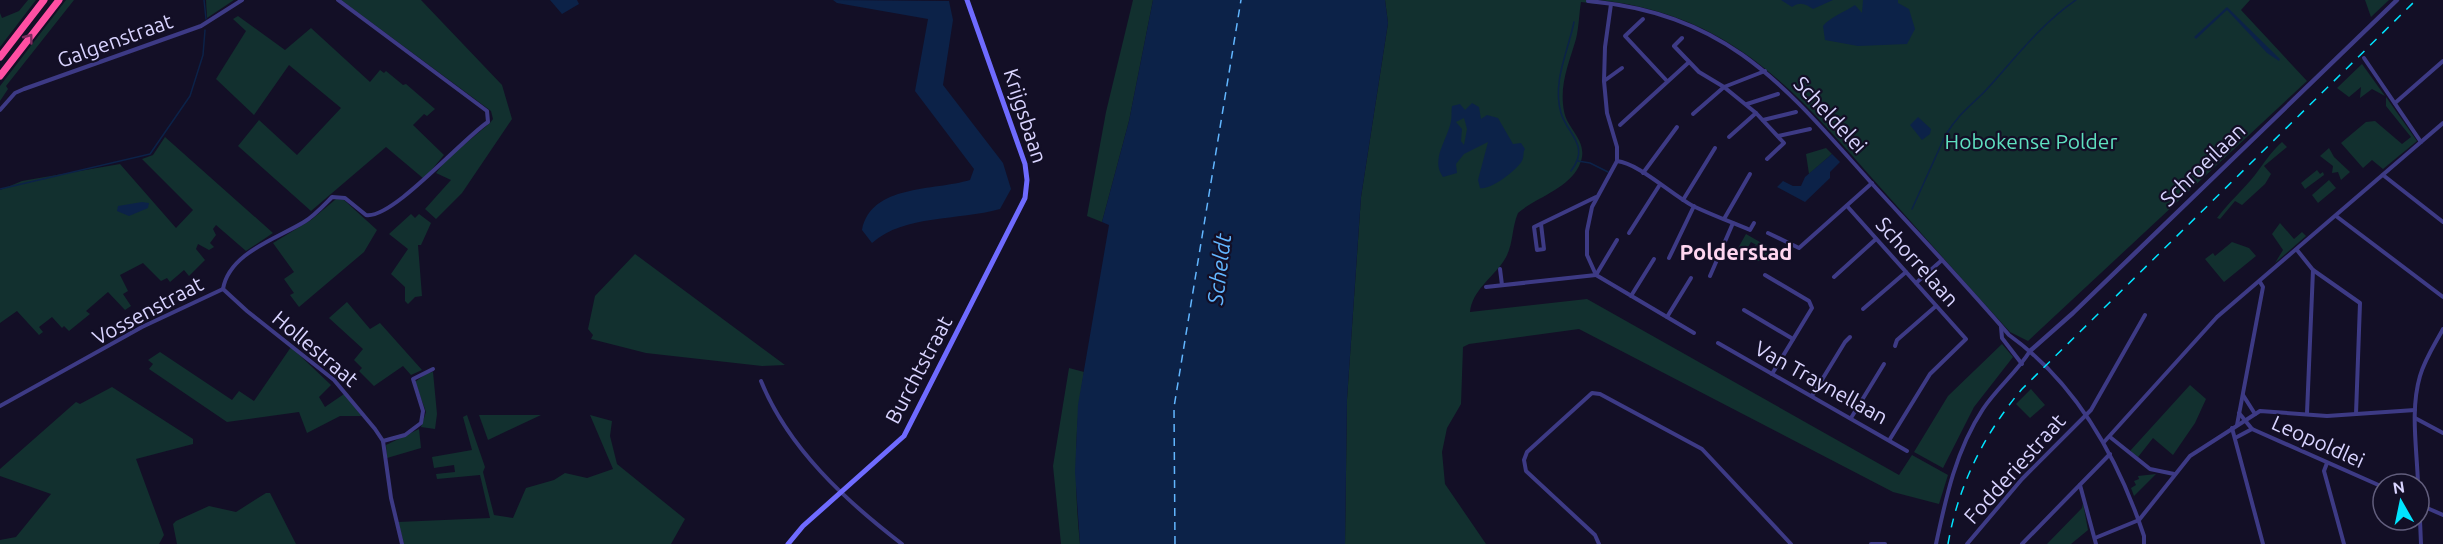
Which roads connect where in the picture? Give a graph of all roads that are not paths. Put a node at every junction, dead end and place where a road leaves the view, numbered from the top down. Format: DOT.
graph roads {
  1 [pos="44,0"];
  2 [pos="59,0"];
  3 [pos="242,0"];
  4 [pos="338,0"];
  5 [pos="968,0"];
  6 [pos="2397,0"];
  7 [pos="1588,1"];
  8 [pos="1611,4"];
  9 [pos="1643,19"];
  10 [pos="1682,38"];
  11 [pos="0,57"];
  12 [pos="2364,58"];
  13 [pos="2443,61"];
  14 [pos="1688,62"];
  15 [pos="1622,68"];
  16 [pos="1765,70"];
  17 [pos="0,76"];
  18 [pos="1604,81"];
  19 [pos="1667,81"];
  20 [pos="1724,87"];
  21 [pos="1778,94"];
  22 [pos="2395,103"];
  23 [pos="1746,105"];
  24 [pos="0,110"];
  25 [pos="1796,112"];
  26 [pos="1755,113"];
  27 [pos="1693,114"];
  28 [pos="1763,120"];
  29 [pos="2443,123"];
  30 [pos="1620,125"];
  31 [pos="1677,127"];
  32 [pos="1810,129"];
  33 [pos="1778,136"];
  34 [pos="1729,137"];
  35 [pos="2421,142"];
  36 [pos="1714,148"];
  37 [pos="1767,159"];
  38 [pos="1617,161"];
  39 [pos="1643,173"];
  40 [pos="1750,174"];
  41 [pos="2383,175"];
  42 [pos="1872,183"];
  43 [pos="1659,186"];
  44 [pos="1597,196"];
  45 [pos="1683,200"];
  46 [pos="1582,204"];
  47 [pos="1694,206"];
  48 [pos="1847,206"];
  49 [pos="1591,213"];
  50 [pos="2336,216"];
  51 [pos="1724,219"];
  52 [pos="2443,222"];
  53 [pos="1733,223"];
  54 [pos="1754,223"];
  55 [pos="1541,224"];
  56 [pos="1629,233"];
  57 [pos="1768,233"];
  58 [pos="1876,239"];
  59 [pos="1617,240"];
  60 [pos="2297,250"];
  61 [pos="1669,258"];
  62 [pos="1654,259"];
  63 [pos="1942,260"];
  64 [pos="1500,268"];
  65 [pos="2313,270"];
  66 [pos="1906,272"];
  67 [pos="988,274"];
  68 [pos="1596,275"];
  69 [pos="1765,275"];
  70 [pos="1710,276"];
  71 [pos="1834,277"];
  72 [pos="1690,278"];
  73 [pos="2260,282"];
  74 [pos="1916,283"];
  75 [pos="1502,285"];
  76 [pos="1486,287"];
  77 [pos="223,289"];
  78 [pos="1631,296"];
  79 [pos="2443,297"];
  80 [pos="1936,306"];
  81 [pos="1863,309"];
  82 [pos="1744,310"];
  83 [pos="2145,315"];
  84 [pos="1667,317"];
  85 [pos="2001,326"];
  86 [pos="2443,329"];
  87 [pos="1694,333"];
  88 [pos="1850,337"];
  89 [pos="1793,339"];
  90 [pos="1718,343"];
  91 [pos="1895,346"];
  92 [pos="2030,351"];
  93 [pos="1884,364"];
  94 [pos="2022,364"];
  95 [pos="433,369"];
  96 [pos="1772,374"];
  97 [pos="761,381"];
  98 [pos="2243,395"];
  99 [pos="1812,396"];
  100 [pos="0,406"];
  101 [pos="2415,410"];
  102 [pos="2239,413"];
  103 [pos="2307,413"];
  104 [pos="2255,414"];
  105 [pos="2356,414"];
  106 [pos="2086,415"];
  107 [pos="1851,418"];
  108 [pos="2415,418"];
  109 [pos="2244,421"];
  110 [pos="2235,427"];
  111 [pos="2252,429"];
  112 [pos="2443,433"];
  113 [pos="2110,437"];
  114 [pos="2237,437"];
  115 [pos="1890,440"];
  116 [pos="383,441"];
  117 [pos="2104,442"];
  118 [pos="1907,451"];
  119 [pos="2110,454"];
  120 [pos="2327,463"];
  121 [pos="2417,472"];
  122 [pos="2174,474"];
  123 [pos="2371,482"];
  124 [pos="2080,485"];
  125 [pos="841,494"];
  126 [pos="2139,520"];
  127 [pos="2095,538"];
  128 [pos="402,544"];
  129 [pos="788,544"];
  130 [pos="902,544"];
  131 [pos="1599,544"];
  132 [pos="1791,544"];
  133 [pos="1871,544"];
  134 [pos="1886,544"];
  135 [pos="1936,544"];
  136 [pos="1967,544"];
  137 [pos="2022,544"];
  138 [pos="2096,544"];
  139 [pos="2144,544"];
  140 [pos="2263,544"];
  141 [pos="2344,544"];
  1 -- 11 [label="highway"];
  17 -- 2 [label="highway, one-way"];
  3 -- 24 [label="street, Galgenstraat"];
  4 -- 77 [label="street, Vossenstraat"];
  5 -- 67 [label="main road, Krijgsbaan"];
  6 -- 92 [label="street, Schroeilaan"];
  7 -- 8 [label="street, Scheldelei"];
  8 -- 16 [label="street, Scheldelei"];
  8 -- 18 [label="street"];
  9 -- 19 [label="street"];
  10 -- 14 [label="street"];
  12 -- 22 [label="street"];
  13 -- 22 [label="street"];
  14 -- 19 [label="street"];
  14 -- 20 [label="street"];
  15 -- 18 [label="street"];
  16 -- 20 [label="street"];
  16 -- 42 [label="street, Scheldelei"];
  18 -- 38 [label="street"];
  19 -- 30 [label="street"];
  20 -- 23 [label="street"];
  20 -- 27 [label="street"];
  21 -- 23 [label="street"];
  22 -- 35 [label="street"];
  23 -- 26 [label="street"];
  25 -- 28 [label="street"];
  26 -- 28 [label="street"];
  26 -- 34 [label="street"];
  28 -- 33 [label="street"];
  29 -- 35 [label="street"];
  31 -- 39 [label="street"];
  32 -- 33 [label="street"];
  33 -- 37 [label="street"];
  35 -- 41 [label="street"];
  36 -- 45 [label="street"];
  38 -- 39 [label="street"];
  38 -- 44 [label="street"];
  39 -- 43 [label="street"];
  40 -- 51 [label="street"];
  41 -- 50 [label="street"];
  41 -- 52 [label="street"];
  42 -- 48 [label="street"];
  42 -- 63 [label="street, Scheldelei"];
  43 -- 45 [label="street"];
  43 -- 56 [label="street"];
  44 -- 46 [label="street"];
  44 -- 49 [label="street"];
  45 -- 47 [label="street"];
  46 -- 49 [label="street"];
  46 -- 55 [label="street"];
  47 -- 51 [label="street"];
  47 -- 61 [label="street"];
  48 -- 57 [label="street"];
  48 -- 58 [label="street, Schorrelaan"];
  49 -- 68 [label="street"];
  50 -- 60 [label="street"];
  50 -- 79 [label="street"];
  51 -- 53 [label="street"];
  53 -- 54 [label="street"];
  53 -- 70 [label="street"];
  55 -- 55 [label="street"];
  58 -- 66 [label="street, Schorrelaan"];
  58 -- 71 [label="street"];
  59 -- 68 [label="street"];
  60 -- 65 [label="street"];
  60 -- 73 [label="street"];
  62 -- 78 [label="street"];
  63 -- 74 [label="street"];
  63 -- 85 [label="street, Scheldelei"];
  64 -- 75 [label="street"];
  65 -- 103 [label="street"];
  65 -- 105 [label="street"];
  66 -- 74 [label="street, Schorrelaan"];
  66 -- 81 [label="street"];
  67 -- 125 [label="main road, Burchtstraat"];
  68 -- 75 [label="street"];
  68 -- 78 [label="street"];
  69 -- 89 [label="street"];
  72 -- 84 [label="street"];
  73 -- 98 [label="street"];
  73 -- 113 [label="street"];
  74 -- 80 [label="street, Schorrelaan"];
  75 -- 76 [label="street"];
  77 -- 100 [label="street, Vossenstraat"];
  77 -- 116 [label="street, Hollestraat"];
  78 -- 84 [label="street"];
  80 -- 91 [label="street"];
  80 -- 115 [label="street, Schorrelaan"];
  82 -- 89 [label="street"];
  83 -- 106 [label="street, Fodderiestraat"];
  84 -- 87 [label="street"];
  85 -- 92 [label="street, Scheldelei"];
  85 -- 94 [label="street, Scheldelei"];
  86 -- 101 [label="street"];
  88 -- 99 [label="street"];
  89 -- 96 [label="street"];
  90 -- 96 [label="street, Van Traynellaan"];
  92 -- 94 [label="street"];
  92 -- 106 [label="street, Scheldelei"];
  93 -- 107 [label="street"];
  94 -- 135 [label="street"];
  95 -- 116 [label="street"];
  96 -- 99 [label="street, Van Traynellaan"];
  97 -- 125 [label="street"];
  98 -- 102 [label="street"];
  98 -- 104 [label="street"];
  99 -- 107 [label="street, Van Traynellaan"];
  101 -- 105 [label="street"];
  101 -- 108 [label="street"];
  102 -- 109 [label="street, Leopoldlei"];
  102 -- 110 [label="street"];
  103 -- 104 [label="street"];
  103 -- 105 [label="street"];
  104 -- 109 [label="street"];
  106 -- 117 [label="street, Scheldelei"];
  106 -- 136 [label="street, Fodderiestraat"];
  107 -- 115 [label="street, Van Traynellaan"];
  108 -- 112 [label="street"];
  108 -- 121 [label="street"];
  109 -- 110 [label="street"];
  109 -- 111 [label="street, Leopoldlei"];
  110 -- 114 [label="street"];
  110 -- 122 [label="street"];
  111 -- 114 [label="street"];
  111 -- 120 [label="street, Leopoldlei"];
  113 -- 117 [label="street"];
  113 -- 122 [label="street"];
  114 -- 140 [label="street"];
  115 -- 118 [label="street, Van Traynellaan"];
  116 -- 128 [label="street"];
  117 -- 119 [label="street, Scheldelei"];
  119 -- 124 [label="street"];
  119 -- 126 [label="street, Scheldelei"];
  120 -- 123 [label="street, Leopoldlei"];
  120 -- 141 [label="street"];
  122 -- 126 [label="street"];
  124 -- 127 [label="street"];
  124 -- 137 [label="street"];
  125 -- 129 [label="main road, Burchtstraat"];
  125 -- 130 [label="street"];
  126 -- 127 [label="street"];
  126 -- 139 [label="street, Scheldelei"];
  127 -- 138 [label="street"];
  131 -- 132 [label="street"];
  133 -- 134 [label="street"];
}
